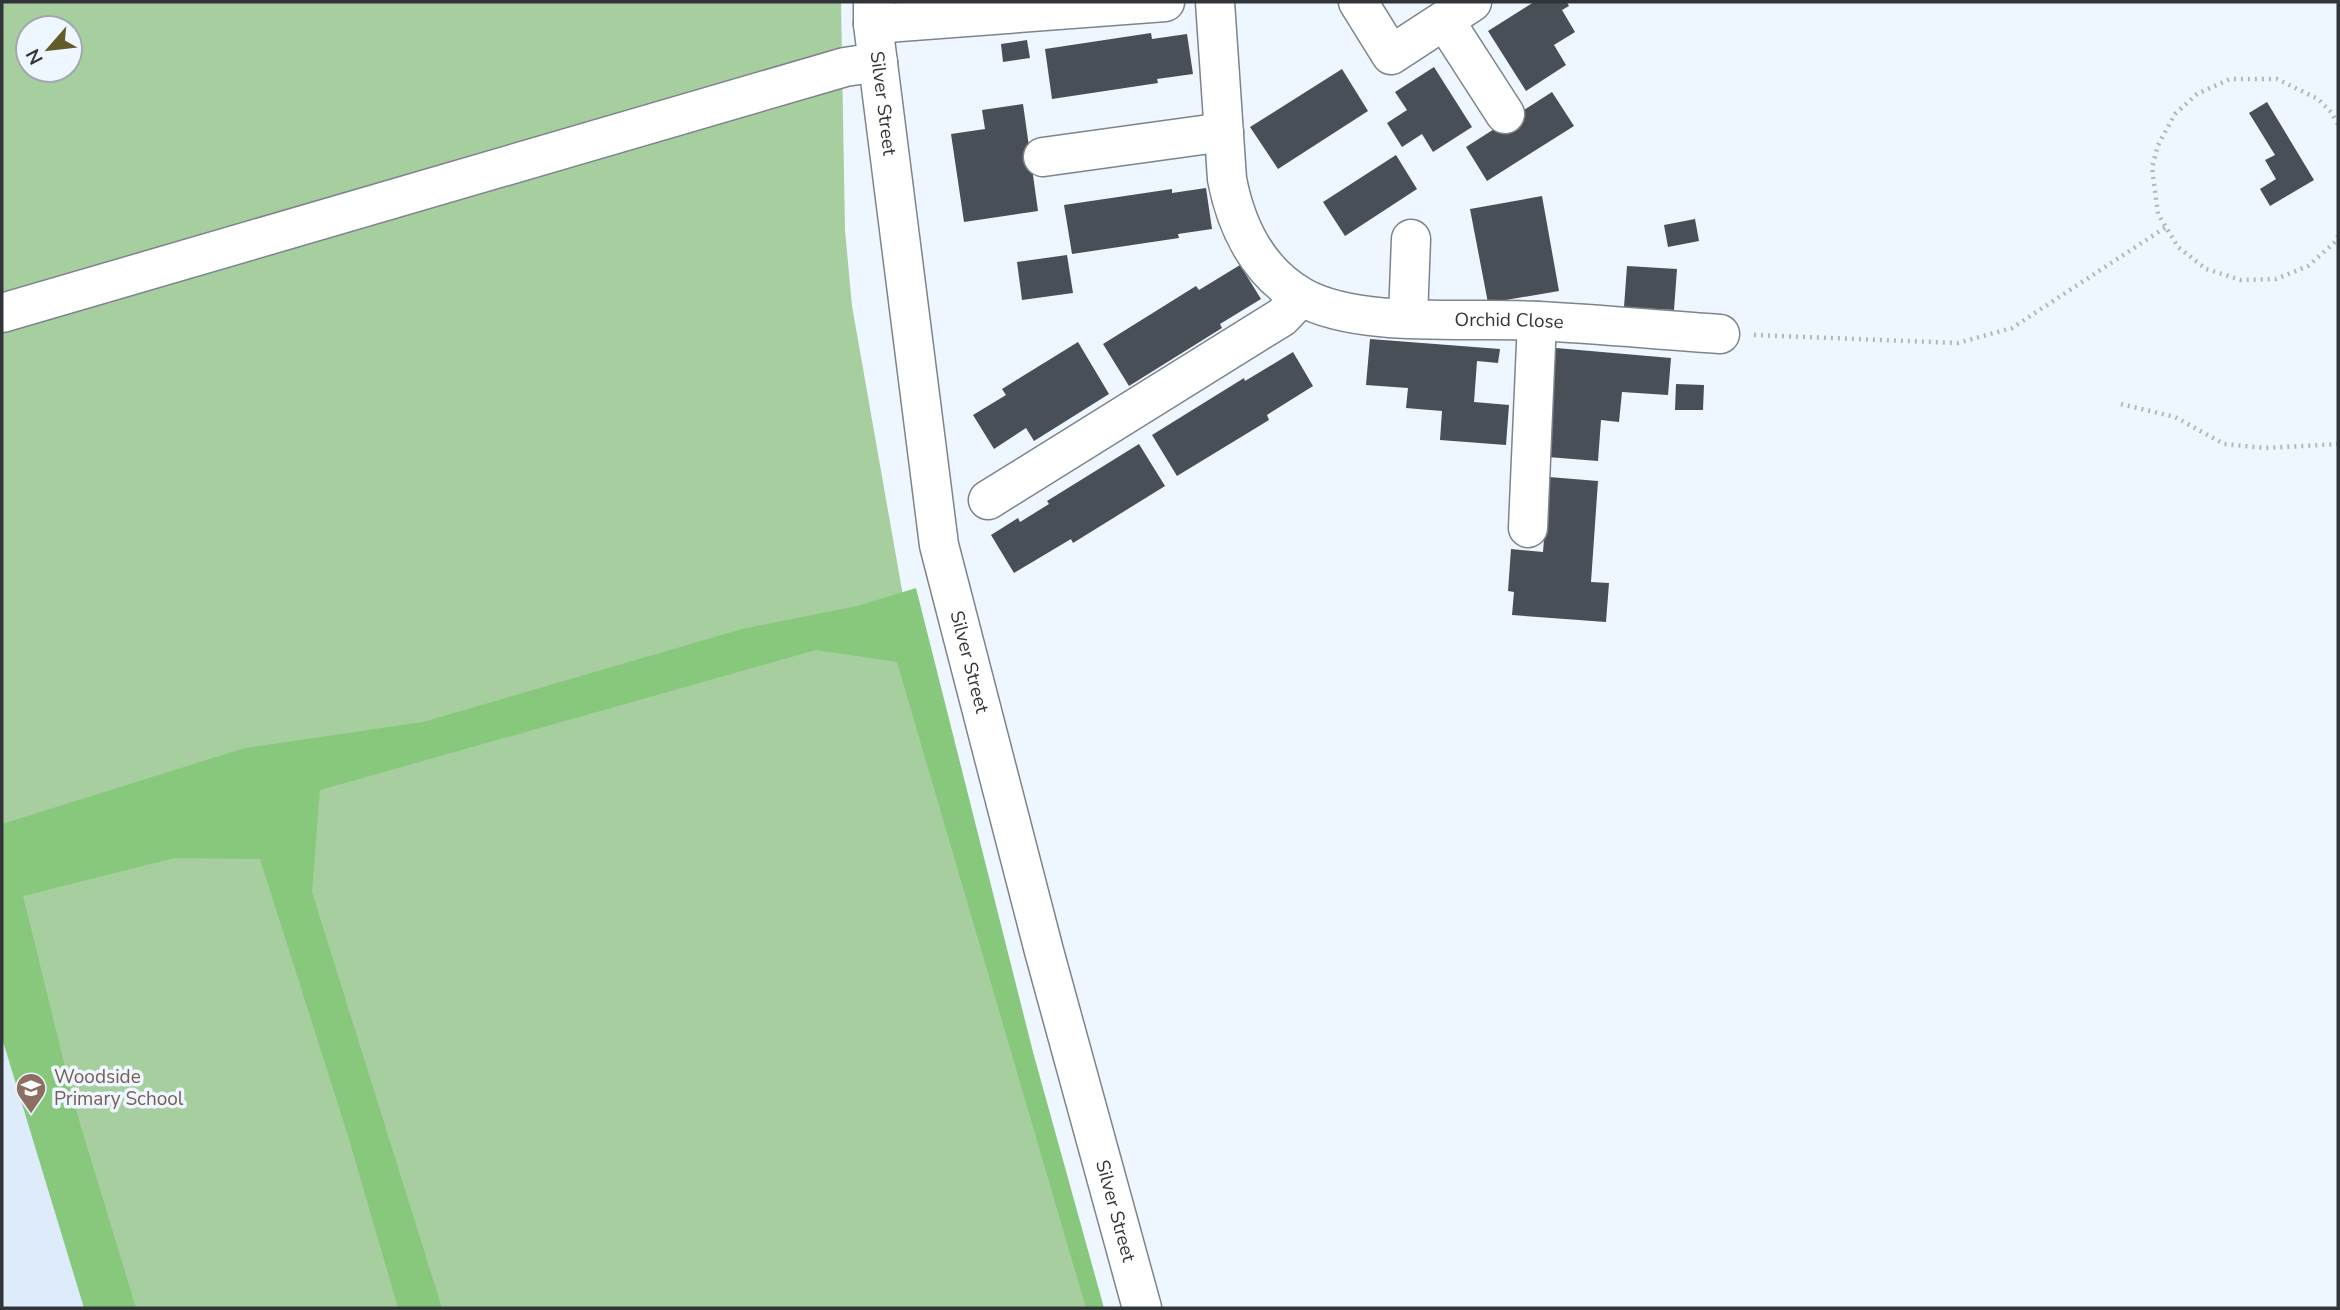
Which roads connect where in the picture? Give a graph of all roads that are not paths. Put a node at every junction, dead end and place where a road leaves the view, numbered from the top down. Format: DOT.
graph roads {
  1 [pos="1165,2"];
  2 [pos="1216,2"];
  3 [pos="1358,2"];
  4 [pos="1471,7"];
  5 [pos="873,13"];
  6 [pos="878,62"];
  7 [pos="1504,114"];
  8 [pos="1224,132"];
  9 [pos="1043,157"];
  10 [pos="1411,239"];
  11 [pos="1301,297"];
  12 [pos="2,313"];
  13 [pos="1408,318"];
  14 [pos="1537,321"];
  15 [pos="1720,334"];
  16 [pos="988,500"];
  17 [pos="1528,528"];
  18 [pos="1142,1308"];
  1 -- 5 [label="street"];
  2 -- 8 [label="street, Orchid Close"];
  3 -- 4 [label="street"];
  4 -- 7 [label="street"];
  5 -- 6 [label="street, Silver Street"];
  6 -- 12 [label="street"];
  6 -- 18 [label="street, Silver Street"];
  8 -- 9 [label="street"];
  8 -- 11 [label="street, Orchid Close"];
  10 -- 13 [label="street"];
  11 -- 13 [label="street, Orchid Close"];
  11 -- 16 [label="street"];
  13 -- 14 [label="street, Orchid Close"];
  14 -- 15 [label="street, Orchid Close"];
  14 -- 17 [label="street"];
}
